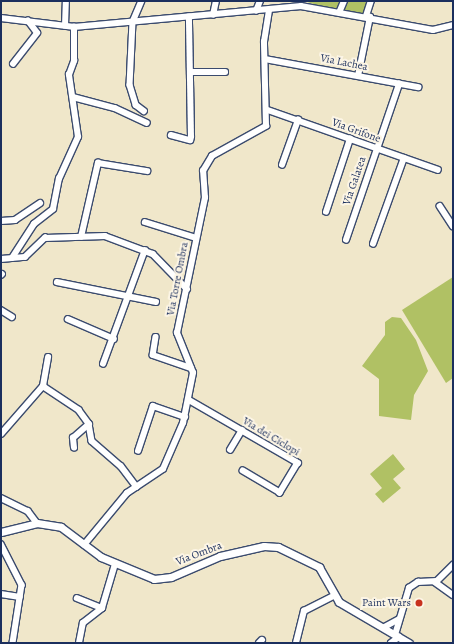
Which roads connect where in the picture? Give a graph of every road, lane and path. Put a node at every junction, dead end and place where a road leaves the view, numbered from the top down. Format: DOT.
graph roads {
  1 [pos="66,1"];
  2 [pos="142,1"];
  3 [pos="216,1"];
  4 [pos="260,1"];
  5 [pos="344,1"];
  6 [pos="371,1"];
  7 [pos="301,3"];
  8 [pos="269,10"];
  9 [pos="256,11"];
  10 [pos="339,13"];
  11 [pos="212,15"];
  12 [pos="190,17"];
  13 [pos="368,17"];
  14 [pos="1,18"];
  15 [pos="28,21"];
  16 [pos="132,22"];
  17 [pos="453,25"];
  18 [pos="65,26"];
  19 [pos="74,27"];
  20 [pos="265,58"];
  21 [pos="13,64"];
  22 [pos="190,72"];
  23 [pos="225,72"];
  24 [pos="358,76"];
  25 [pos="399,84"];
  26 [pos="418,88"];
  27 [pos="73,97"];
  28 [pos="268,110"];
  29 [pos="144,111"];
  30 [pos="298,120"];
  31 [pos="147,123"];
  32 [pos="171,134"];
  33 [pos="350,139"];
  34 [pos="377,148"];
  35 [pos="404,158"];
  36 [pos="282,165"];
  37 [pos="438,170"];
  38 [pos="147,171"];
  39 [pos="40,203"];
  40 [pos="440,206"];
  41 [pos="326,212"];
  42 [pos="1,221"];
  43 [pos="145,222"];
  44 [pos="453,226"];
  45 [pos="81,238"];
  46 [pos="196,238"];
  47 [pos="346,240"];
  48 [pos="373,244"];
  49 [pos="145,250"];
  50 [pos="12,258"];
  51 [pos="1,259"];
  52 [pos="57,282"];
  53 [pos="187,289"];
  54 [pos="130,294"];
  55 [pos="156,302"];
  56 [pos="1,310"];
  57 [pos="12,317"];
  58 [pos="68,319"];
  59 [pos="156,337"];
  60 [pos="114,339"];
  61 [pos="48,357"];
  62 [pos="104,364"];
  63 [pos="191,368"];
  64 [pos="43,386"];
  65 [pos="189,400"];
  66 [pos="185,417"];
  67 [pos="89,424"];
  68 [pos="242,430"];
  69 [pos="1,434"];
  70 [pos="74,448"];
  71 [pos="230,450"];
  72 [pos="138,451"];
  73 [pos="243,471"];
  74 [pos="137,487"];
  75 [pos="1,498"];
  76 [pos="37,523"];
  77 [pos="1,532"];
  78 [pos="1,544"];
  79 [pos="84,545"];
  80 [pos="116,564"];
  81 [pos="453,565"];
  82 [pos="435,582"];
  83 [pos="1,594"];
  84 [pos="453,595"];
  85 [pos="334,596"];
  86 [pos="20,597"];
  87 [pos="77,598"];
  88 [pos="102,608"];
  89 [pos="400,617"];
  90 [pos="383,628"];
  91 [pos="397,636"];
  92 [pos="13,643"];
  93 [pos="79,643"];
  94 [pos="296,643"];
  95 [pos="391,643"];
  96 [pos="409,643"];
  1 -- 18 [label="street"];
  2 -- 16 [label="street"];
  3 -- 11 [label="street"];
  4 -- 9 [label="street"];
  5 -- 10 [label="street"];
  6 -- 13 [label="street"];
  7 -- 8 [label="street"];
  7 -- 10 [label="street"];
  8 -- 9 [label="street"];
  8 -- 20 [label="street, Via Torre Ombra"];
  9 -- 11 [label="street"];
  10 -- 13 [label="street"];
  11 -- 12 [label="street"];
  12 -- 16 [label="street"];
  12 -- 22 [label="street"];
  13 -- 17 [label="street"];
  13 -- 24 [label="street"];
  14 -- 15 [label="street"];
  15 -- 18 [label="street"];
  15 -- 21 [label="street"];
  16 -- 19 [label="street"];
  16 -- 29 [label="street"];
  18 -- 19 [label="street"];
  19 -- 27 [label="street"];
  20 -- 24 [label="street, Via Lachea"];
  20 -- 28 [label="street, Via Torre Ombra"];
  22 -- 23 [label="street"];
  22 -- 32 [label="street"];
  24 -- 25 [label="street, Via Lachea"];
  25 -- 26 [label="street, Via Lachea"];
  25 -- 34 [label="street, Via Galatea"];
  27 -- 31 [label="street"];
  27 -- 50 [label="street"];
  28 -- 30 [label="street, Via Grifone"];
  28 -- 46 [label="street, Via Torre Ombra"];
  30 -- 33 [label="street, Via Grifone"];
  30 -- 36 [label="street"];
  33 -- 34 [label="street, Via Grifone"];
  33 -- 41 [label="street"];
  34 -- 35 [label="street, Via Grifone"];
  34 -- 47 [label="street, Via Galatea"];
  35 -- 37 [label="street, Via Grifone"];
  35 -- 48 [label="street"];
  38 -- 45 [label="street"];
  39 -- 42 [label="street"];
  40 -- 44 [label="street"];
  43 -- 46 [label="street"];
  45 -- 49 [label="street"];
  45 -- 50 [label="street"];
  46 -- 53 [label="street, Via Torre Ombra"];
  49 -- 53 [label="street"];
  49 -- 54 [label="street"];
  50 -- 51 [label="street"];
  52 -- 54 [label="street"];
  53 -- 63 [label="street, Via Torre Ombra"];
  54 -- 55 [label="street"];
  54 -- 60 [label="street"];
  56 -- 57 [label="street"];
  58 -- 60 [label="street"];
  59 -- 63 [label="street"];
  60 -- 62 [label="street"];
  61 -- 64 [label="street"];
  63 -- 65 [label="street, Via Torre Ombra"];
  64 -- 67 [label="street"];
  64 -- 69 [label="street"];
  65 -- 66 [label="street, Via Torre Ombra"];
  65 -- 68 [label="street, Via dei Ciclopi"];
  66 -- 72 [label="street"];
  66 -- 74 [label="street, Via Torre Ombra"];
  67 -- 70 [label="street"];
  67 -- 74 [label="street"];
  68 -- 71 [label="street"];
  68 -- 73 [label="street, Via dei Ciclopi"];
  74 -- 79 [label="street, Via Torre Ombra"];
  75 -- 76 [label="street"];
  76 -- 77 [label="main road, Via Ombra"];
  76 -- 79 [label="main road, Via Ombra"];
  78 -- 86 [label="street"];
  79 -- 80 [label="main road, Via Ombra"];
  80 -- 85 [label="main road, Via Ombra"];
  80 -- 88 [label="street"];
  81 -- 82 [label="street"];
  82 -- 84 [label="street"];
  82 -- 89 [label="street"];
  83 -- 86 [label="street"];
  85 -- 90 [label="main road, Via Ombra"];
  85 -- 94 [label="street"];
  86 -- 92 [label="street"];
  87 -- 88 [label="street"];
  88 -- 93 [label="street"];
  89 -- 90 [label="street"];
  89 -- 91 [label="street"];
  90 -- 91 [label="main road, Via Ombra"];
  91 -- 95 [label="street"];
  91 -- 96 [label="main road, Via Ombra"];
}
